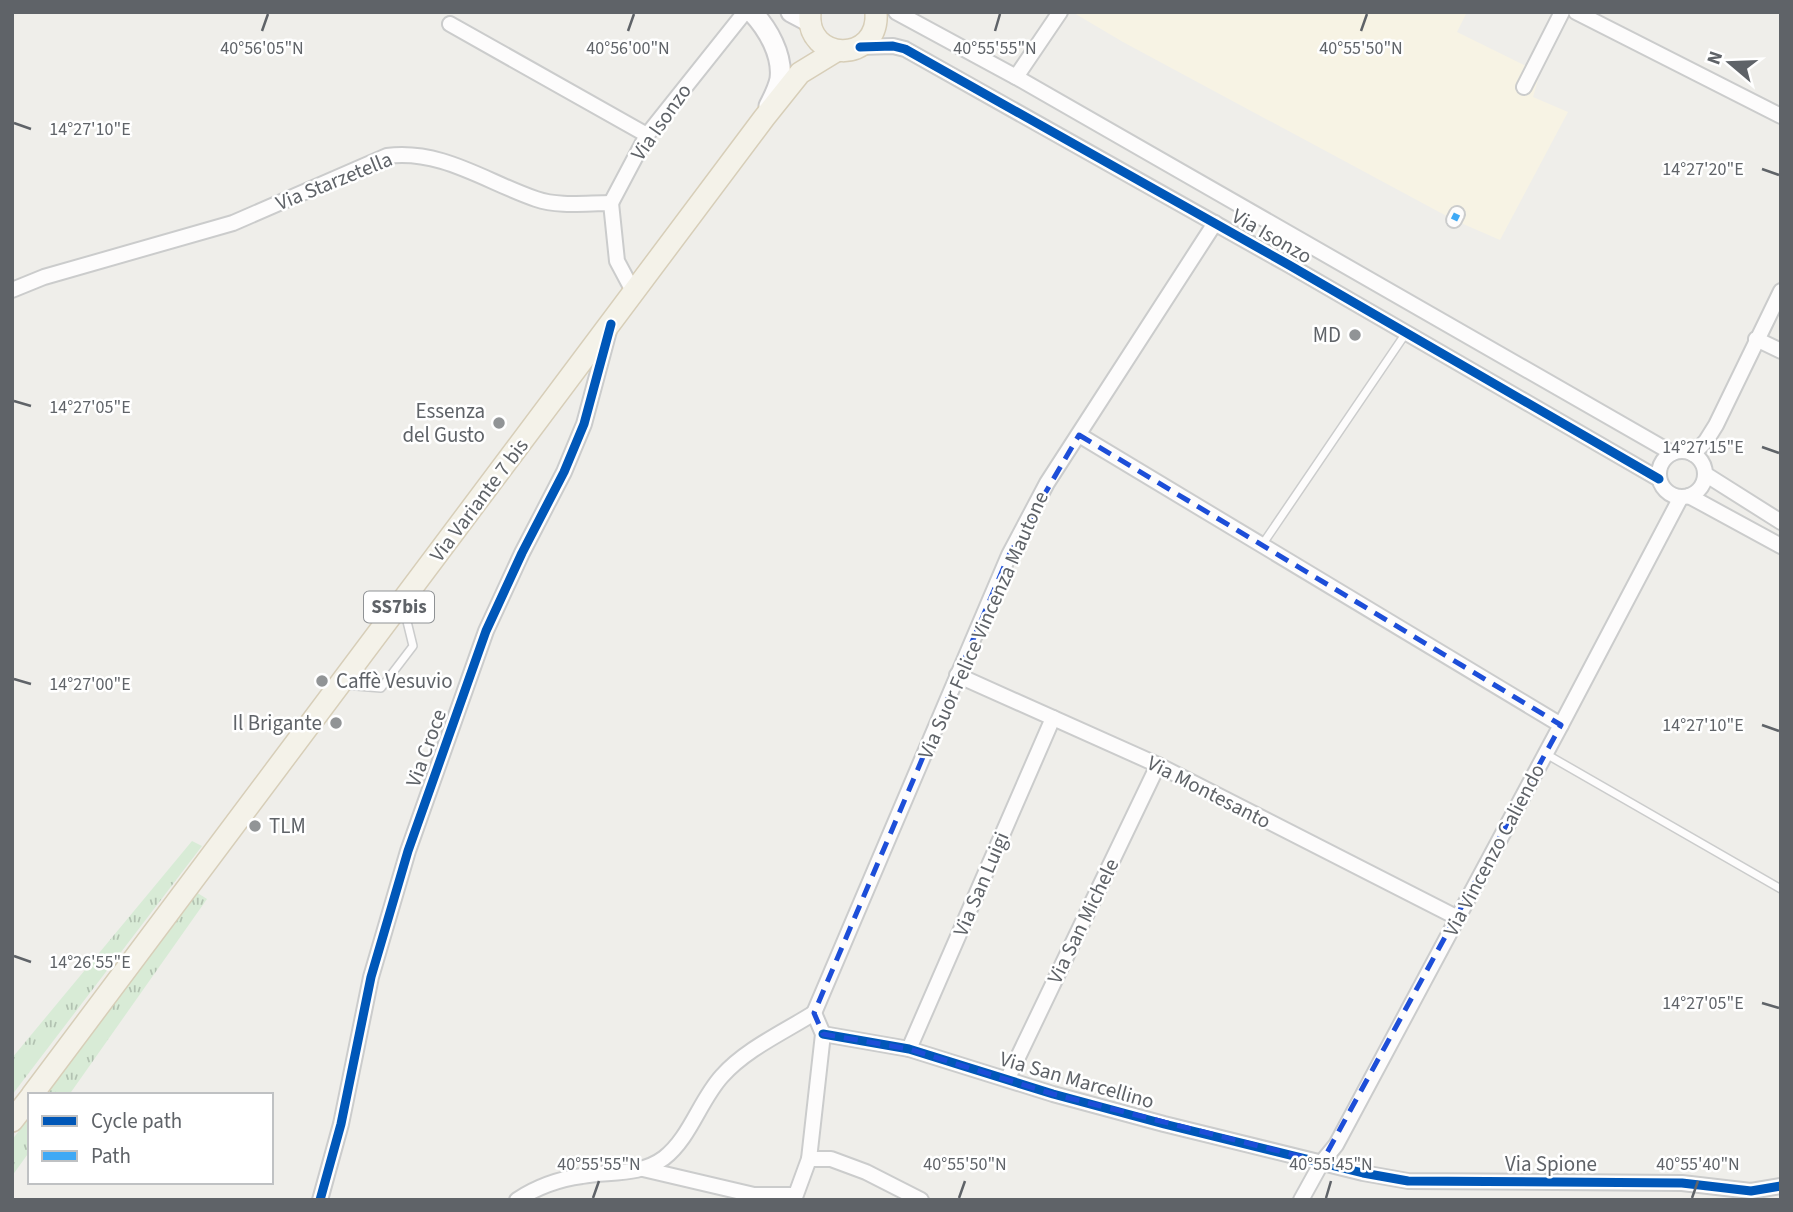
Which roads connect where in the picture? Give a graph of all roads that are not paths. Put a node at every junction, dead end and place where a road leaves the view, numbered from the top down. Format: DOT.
graph roads {
  1 [pos="745,12"];
  2 [pos="752,12"];
  3 [pos="876,12"];
  4 [pos="896,12"];
  5 [pos="1060,12"];
  6 [pos="1562,12"];
  7 [pos="1576,12"];
  8 [pos="806,19"];
  9 [pos="450,24"];
  10 [pos="860,47"];
  11 [pos="836,51"];
  12 [pos="800,73"];
  13 [pos="1016,77"];
  14 [pos="1524,87"];
  15 [pos="1781,116"];
  16 [pos="764,118"];
  17 [pos="647,135"];
  18 [pos="611,204"];
  19 [pos="1214,223"];
  20 [pos="1303,241"];
  21 [pos="1326,255"];
  22 [pos="1289,265"];
  23 [pos="1312,278"];
  24 [pos="12,290"];
  25 [pos="633,291"];
  26 [pos="1781,291"];
  27 [pos="611,324"];
  28 [pos="1406,333"];
  29 [pos="1756,339"];
  30 [pos="1781,351"];
  31 [pos="1079,435"];
  32 [pos="1672,453"];
  33 [pos="1693,454"];
  34 [pos="1705,474"];
  35 [pos="1659,479"];
  36 [pos="1685,496"];
  37 [pos="1781,522"];
  38 [pos="1262,545"];
  39 [pos="1781,546"];
  40 [pos="402,601"];
  41 [pos="957,675"];
  42 [pos="340,684"];
  43 [pos="1053,718"];
  44 [pos="1561,725"];
  45 [pos="1546,754"];
  46 [pos="1157,765"];
  47 [pos="1781,890"];
  48 [pos="1458,918"];
  49 [pos="814,1013"];
  50 [pos="823,1034"];
  51 [pos="909,1049"];
  52 [pos="1008,1078"];
  53 [pos="33,1093"];
  54 [pos="28,1100"];
  55 [pos="12,1121"];
  56 [pos="808,1159"];
  57 [pos="1322,1162"];
  58 [pos="643,1170"];
  59 [pos="1781,1186"];
  60 [pos="795,1197"];
  61 [pos="320,1200"];
  62 [pos="517,1200"];
  63 [pos="921,1200"];
  64 [pos="1301,1200"];
  1 -- 17 [label="street, Via Isonzo"];
  2 -- 16 [label="main road"];
  3 -- 10 [label="main road"];
  4 -- 13 [label="street, Via Isonzo"];
  5 -- 13 [label="street"];
  6 -- 14 [label="street"];
  7 -- 15 [label="street"];
  8 -- 11 [label="main road, SS7bis"];
  8 -- 12 [label="main road, Via Variante 7 bis / SS7bis"];
  9 -- 17 [label="street"];
  10 -- 11 [label="main road, SS7bis"];
  10 -- 19 [label="street, Via Isonzo"];
  11 -- 12 [label="main road, Via Variante 7 bis / SS7bis"];
  12 -- 16 [label="main road, Via Variante 7 bis / SS7bis"];
  13 -- 20 [label="street, Via Isonzo"];
  16 -- 25 [label="main road, Via Variante 7 bis / SS7bis"];
  17 -- 18 [label="street, Via Isonzo"];
  18 -- 24 [label="street, Via Starzetella"];
  18 -- 25 [label="street"];
  19 -- 22 [label="street, Via Isonzo"];
  19 -- 31 [label="street, Via Suor Felice Vincenza Mautone"];
  20 -- 21 [label="street, Via Isonzo"];
  20 -- 22 [label="street"];
  21 -- 23 [label="street"];
  21 -- 32 [label="street, Via Isonzo"];
  22 -- 23 [label="street, Via Isonzo"];
  23 -- 28 [label="street, Via Isonzo"];
  25 -- 27 [label="main road, Via Variante 7 bis / SS7bis"];
  26 -- 29 [label="street"];
  27 -- 40 [label="main road, Via Variante 7 bis / SS7bis"];
  27 -- 61 [label="street, Via Croce"];
  28 -- 35 [label="street, Via Isonzo"];
  28 -- 38 [label="lane"];
  29 -- 30 [label="street"];
  29 -- 33 [label="street"];
  31 -- 38 [label="street"];
  31 -- 41 [label="street, Via Suor Felice Vincenza Mautone"];
  32 -- 33 [label="street"];
  32 -- 35 [label="street"];
  33 -- 34 [label="street"];
  34 -- 36 [label="street"];
  34 -- 37 [label="street"];
  35 -- 36 [label="street"];
  36 -- 39 [label="street"];
  36 -- 44 [label="street, Via Vincenzo Caliendo"];
  38 -- 44 [label="street"];
  40 -- 42 [label="main road, Via Variante 7 bis / SS7bis"];
  40 -- 42 [label="lane"];
  41 -- 43 [label="street, Via Montesanto"];
  41 -- 49 [label="street, Via Suor Felice Vincenza Mautone"];
  42 -- 53 [label="main road, Via Variante 7 bis / SS7bis"];
  43 -- 46 [label="street, Via Montesanto"];
  43 -- 51 [label="street, Via San Luigi"];
  44 -- 45 [label="street, Via Vincenzo Caliendo"];
  45 -- 47 [label="lane"];
  45 -- 48 [label="street, Via Vincenzo Caliendo"];
  46 -- 48 [label="street, Via Montesanto"];
  46 -- 52 [label="street, Via San Michele"];
  48 -- 57 [label="street, Via Vincenzo Caliendo"];
  49 -- 50 [label="street"];
  49 -- 58 [label="street"];
  50 -- 51 [label="street, Via San Marcellino"];
  50 -- 56 [label="street"];
  51 -- 52 [label="street, Via San Marcellino"];
  52 -- 57 [label="street, Via San Marcellino"];
  54 -- 55 [label="main road, Via Variante 7 bis / SS7bis"];
  56 -- 60 [label="street"];
  56 -- 63 [label="street"];
  57 -- 59 [label="street, Via Spione"];
  57 -- 64 [label="street, Via Vincenzo Caliendo"];
  58 -- 60 [label="street"];
  58 -- 62 [label="street"];
}
